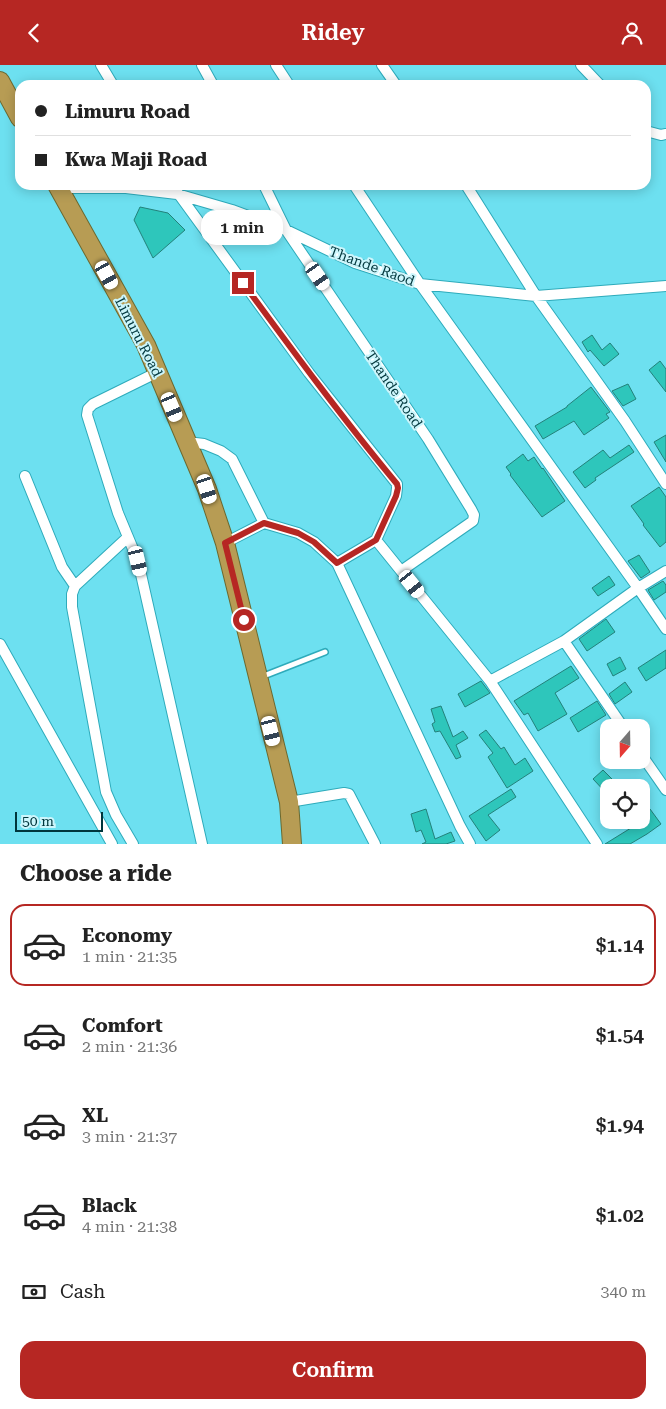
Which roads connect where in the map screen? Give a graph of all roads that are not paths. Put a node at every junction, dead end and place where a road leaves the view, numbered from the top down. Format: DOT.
graph roads {
  1 [pos="101,65"];
  2 [pos="202,65"];
  3 [pos="276,65"];
  4 [pos="382,65"];
  5 [pos="581,65"];
  6 [pos="110,80"];
  7 [pos="210,80"];
  8 [pos="286,80"];
  9 [pos="392,80"];
  10 [pos="595,80"];
  11 [pos="0,81"];
  12 [pos="15,108"];
  13 [pos="651,132"];
  14 [pos="666,134"];
  15 [pos="59,190"];
  16 [pos="175,190"];
  17 [pos="177,190"];
  18 [pos="266,190"];
  19 [pos="357,190"];
  20 [pos="469,190"];
  21 [pos="286,230"];
  22 [pos="420,284"];
  23 [pos="666,286"];
  24 [pos="536,296"];
  25 [pos="158,372"];
  26 [pos="187,442"];
  27 [pos="25,476"];
  28 [pos="666,483"];
  29 [pos="264,523"];
  30 [pos="128,537"];
  31 [pos="376,540"];
  32 [pos="225,543"];
  33 [pos="337,563"];
  34 [pos="401,571"];
  35 [pos="666,571"];
  36 [pos="75,586"];
  37 [pos="638,588"];
  38 [pos="666,629"];
  39 [pos="564,641"];
  40 [pos="0,644"];
  41 [pos="325,653"];
  42 [pos="258,678"];
  43 [pos="490,681"];
  44 [pos="618,719"];
  45 [pos="650,767"];
  46 [pos="666,790"];
  47 [pos="289,802"];
  48 [pos="112,844"];
  49 [pos="133,844"];
  50 [pos="202,844"];
  51 [pos="292,844"];
  52 [pos="375,844"];
  53 [pos="470,844"];
  54 [pos="596,844"];
  1 -- 6 [label="street"];
  2 -- 7 [label="street"];
  3 -- 8 [label="street"];
  4 -- 9 [label="street"];
  5 -- 10 [label="street"];
  11 -- 12 [label="highway"];
  13 -- 14 [label="street"];
  15 -- 25 [label="highway, Limuru Road"];
  16 -- 31 [label="street"];
  17 -- 21 [label="street, Thande Raod"];
  18 -- 21 [label="street, Thande Road"];
  19 -- 22 [label="street"];
  20 -- 24 [label="street"];
  21 -- 22 [label="street, Thande Raod"];
  21 -- 34 [label="street, Thande Road"];
  22 -- 24 [label="street, Thande Raod"];
  22 -- 37 [label="street"];
  23 -- 24 [label="street, Thande Raod"];
  24 -- 28 [label="street"];
  25 -- 26 [label="highway, Limuru Road"];
  25 -- 30 [label="street"];
  26 -- 29 [label="street"];
  26 -- 32 [label="highway, Limuru Road"];
  27 -- 36 [label="street"];
  29 -- 32 [label="street"];
  29 -- 33 [label="street"];
  30 -- 36 [label="street"];
  30 -- 50 [label="street"];
  31 -- 33 [label="street"];
  31 -- 34 [label="street"];
  32 -- 42 [label="highway, Limuru Road"];
  33 -- 53 [label="street"];
  34 -- 43 [label="street"];
  35 -- 37 [label="street"];
  36 -- 49 [label="street"];
  37 -- 38 [label="street"];
  37 -- 39 [label="street"];
  39 -- 43 [label="street"];
  39 -- 44 [label="street"];
  40 -- 48 [label="street"];
  41 -- 42 [label="lane"];
  42 -- 47 [label="highway, Limuru Road"];
  43 -- 54 [label="street"];
  45 -- 46 [label="street"];
  47 -- 51 [label="highway, Limuru Road"];
  47 -- 52 [label="street"];
}
